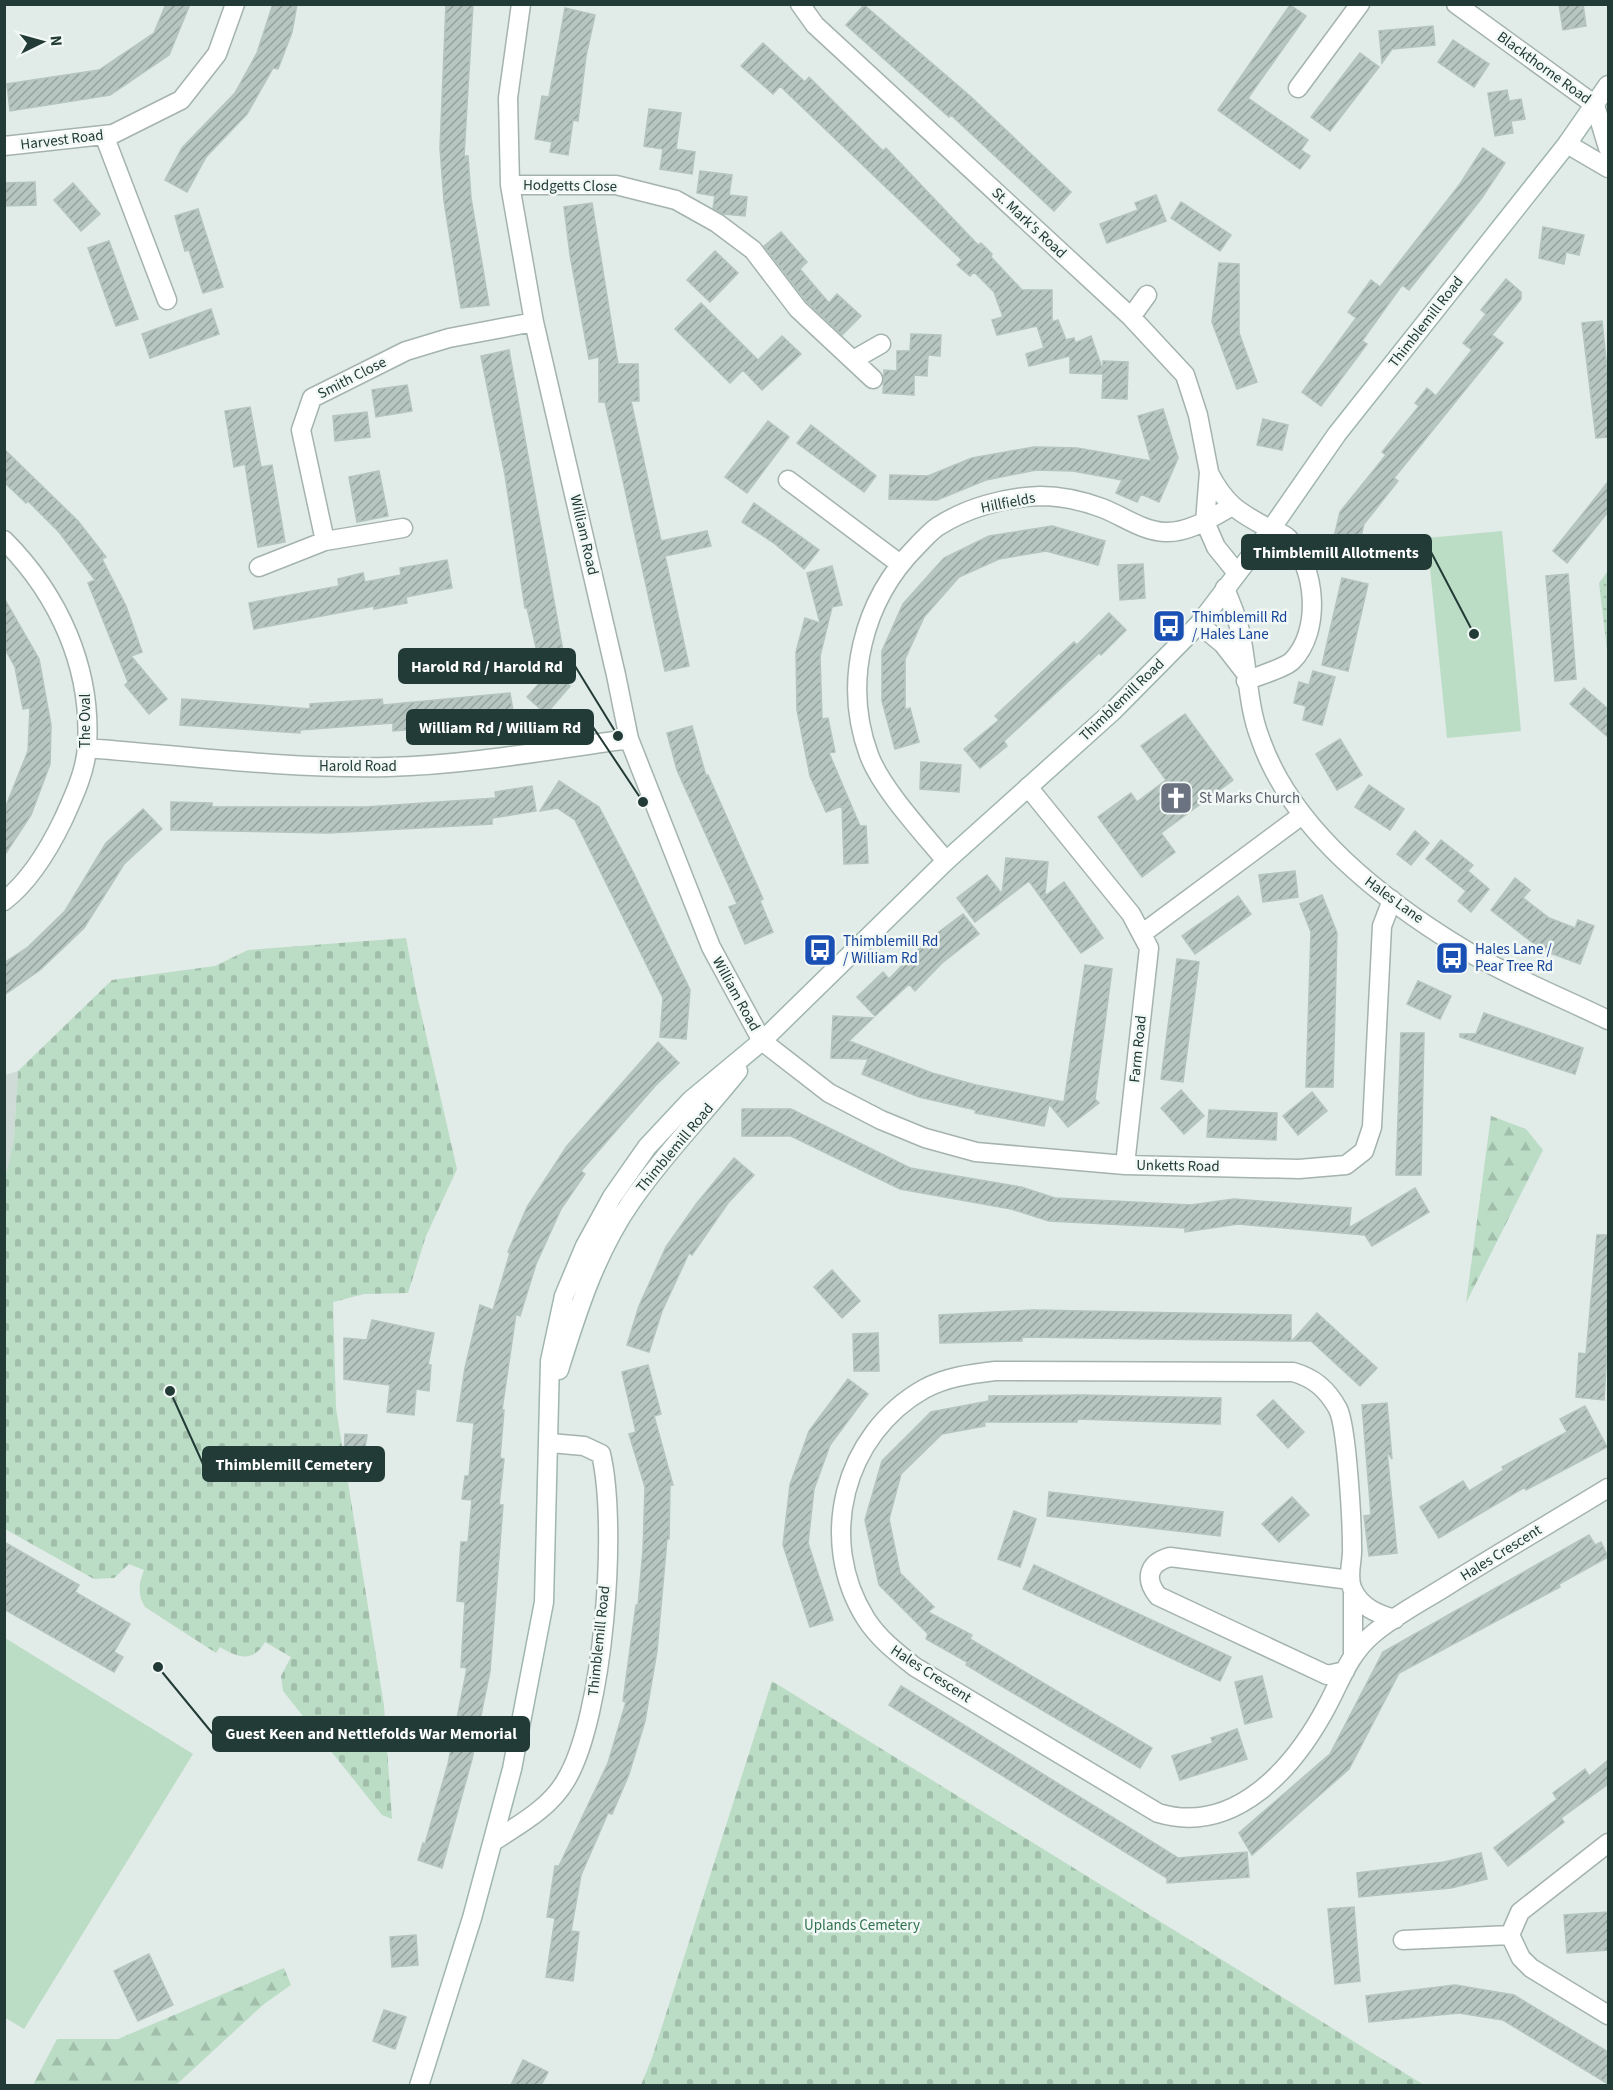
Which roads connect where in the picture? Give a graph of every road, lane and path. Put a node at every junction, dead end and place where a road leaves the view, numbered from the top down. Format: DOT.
graph roads {
  1 [pos="235,4"];
  2 [pos="521,4"];
  3 [pos="800,4"];
  4 [pos="1360,4"];
  5 [pos="1456,4"];
  6 [pos="1608,86"];
  7 [pos="1298,88"];
  8 [pos="1595,105"];
  9 [pos="104,135"];
  10 [pos="1567,144"];
  11 [pos="4,146"];
  12 [pos="1608,148"];
  13 [pos="1608,168"];
  14 [pos="510,185"];
  15 [pos="1148,296"];
  16 [pos="167,300"];
  17 [pos="1131,317"];
  18 [pos="534,322"];
  19 [pos="881,344"];
  20 [pos="853,360"];
  21 [pos="873,379"];
  22 [pos="1209,472"];
  23 [pos="788,480"];
  24 [pos="1232,506"];
  25 [pos="1205,522"];
  26 [pos="404,528"];
  27 [pos="1271,529"];
  28 [pos="4,540"];
  29 [pos="325,541"];
  30 [pos="900,564"];
  31 [pos="259,567"];
  32 [pos="1237,573"];
  33 [pos="1225,588"];
  34 [pos="1199,624"];
  35 [pos="1246,677"];
  36 [pos="629,739"];
  37 [pos="87,748"];
  38 [pos="1028,787"];
  39 [pos="1302,815"];
  40 [pos="946,861"];
  41 [pos="1392,900"];
  42 [pos="4,901"];
  43 [pos="1143,933"];
  44 [pos="1608,1020"];
  45 [pos="762,1041"];
  46 [pos="1125,1165"];
  47 [pos="550,1443"];
  48 [pos="1608,1488"];
  49 [pos="1351,1585"];
  50 [pos="1395,1619"];
  51 [pos="1353,1653"];
  52 [pos="1345,1671"];
  53 [pos="494,1841"];
  54 [pos="1608,1843"];
  55 [pos="1510,1935"];
  56 [pos="1403,1940"];
  57 [pos="1608,2015"];
  58 [pos="419,2085"];
  1 -- 9 [label="street, Harvest Road"];
  2 -- 14 [label="street, William Road"];
  3 -- 17 [label="street, St. Mark's Road"];
  4 -- 7 [label="street"];
  5 -- 8 [label="street, Blackthorne Road"];
  6 -- 8 [label="street, Thimblemill Road"];
  8 -- 10 [label="street, Thimblemill Road"];
  8 -- 12 [label="street, Blackthorne Road"];
  9 -- 11 [label="street, Harvest Road"];
  9 -- 16 [label="street"];
  10 -- 13 [label="street"];
  10 -- 27 [label="street, Thimblemill Road"];
  14 -- 18 [label="street, William Road"];
  14 -- 20 [label="street, Hodgetts Close"];
  15 -- 17 [label="street"];
  17 -- 22 [label="street, St. Mark's Road"];
  18 -- 29 [label="street, Smith Close"];
  18 -- 36 [label="street, William Road"];
  19 -- 20 [label="street"];
  20 -- 21 [label="street, Hodgetts Close"];
  22 -- 24 [label="street, St. Mark's Road"];
  22 -- 25 [label="street, St. Mark's Road"];
  23 -- 30 [label="street"];
  24 -- 25 [label="street, Hillfields"];
  24 -- 27 [label="street, St. Mark's Road"];
  25 -- 30 [label="street, Hillfields"];
  25 -- 32 [label="street, St. Mark's Road"];
  26 -- 29 [label="street"];
  27 -- 32 [label="street, Thimblemill Road"];
  27 -- 35 [label="street, St. Mark's Road"];
  28 -- 37 [label="street, The Oval"];
  29 -- 31 [label="street"];
  30 -- 40 [label="street, Hillfields"];
  32 -- 33 [label="street, Thimblemill Road"];
  33 -- 34 [label="street, Thimblemill Road"];
  33 -- 35 [label="street, Hales Lane"];
  34 -- 35 [label="street, Hales Lane"];
  34 -- 38 [label="street, Thimblemill Road"];
  35 -- 39 [label="street, Hales Lane"];
  36 -- 37 [label="street, Harold Road"];
  36 -- 45 [label="street, William Road"];
  37 -- 42 [label="street, The Oval"];
  38 -- 40 [label="street, Thimblemill Road"];
  38 -- 43 [label="street, Farm Road"];
  39 -- 41 [label="street, Hales Lane"];
  39 -- 43 [label="street"];
  40 -- 45 [label="street, Thimblemill Road"];
  41 -- 44 [label="street, Hales Lane"];
  41 -- 46 [label="street, Unketts Road"];
  43 -- 46 [label="street, Farm Road"];
  45 -- 46 [label="street, Unketts Road"];
  45 -- 47 [label="street, Thimblemill Road"];
  47 -- 53 [label="street, Thimblemill Road"];
  47 -- 53 [label="street, Thimblemill Road"];
  48 -- 50 [label="street, Hales Crescent"];
  49 -- 50 [label="street"];
  49 -- 51 [label="street, Hales Crescent"];
  49 -- 52 [label="street"];
  49 -- 52 [label="street, Hales Crescent"];
  50 -- 51 [label="street, Hales Crescent"];
  51 -- 52 [label="street, Hales Crescent"];
  53 -- 58 [label="street, Thimblemill Road"];
  54 -- 55 [label="street"];
  55 -- 56 [label="street"];
  55 -- 57 [label="street"];
}
